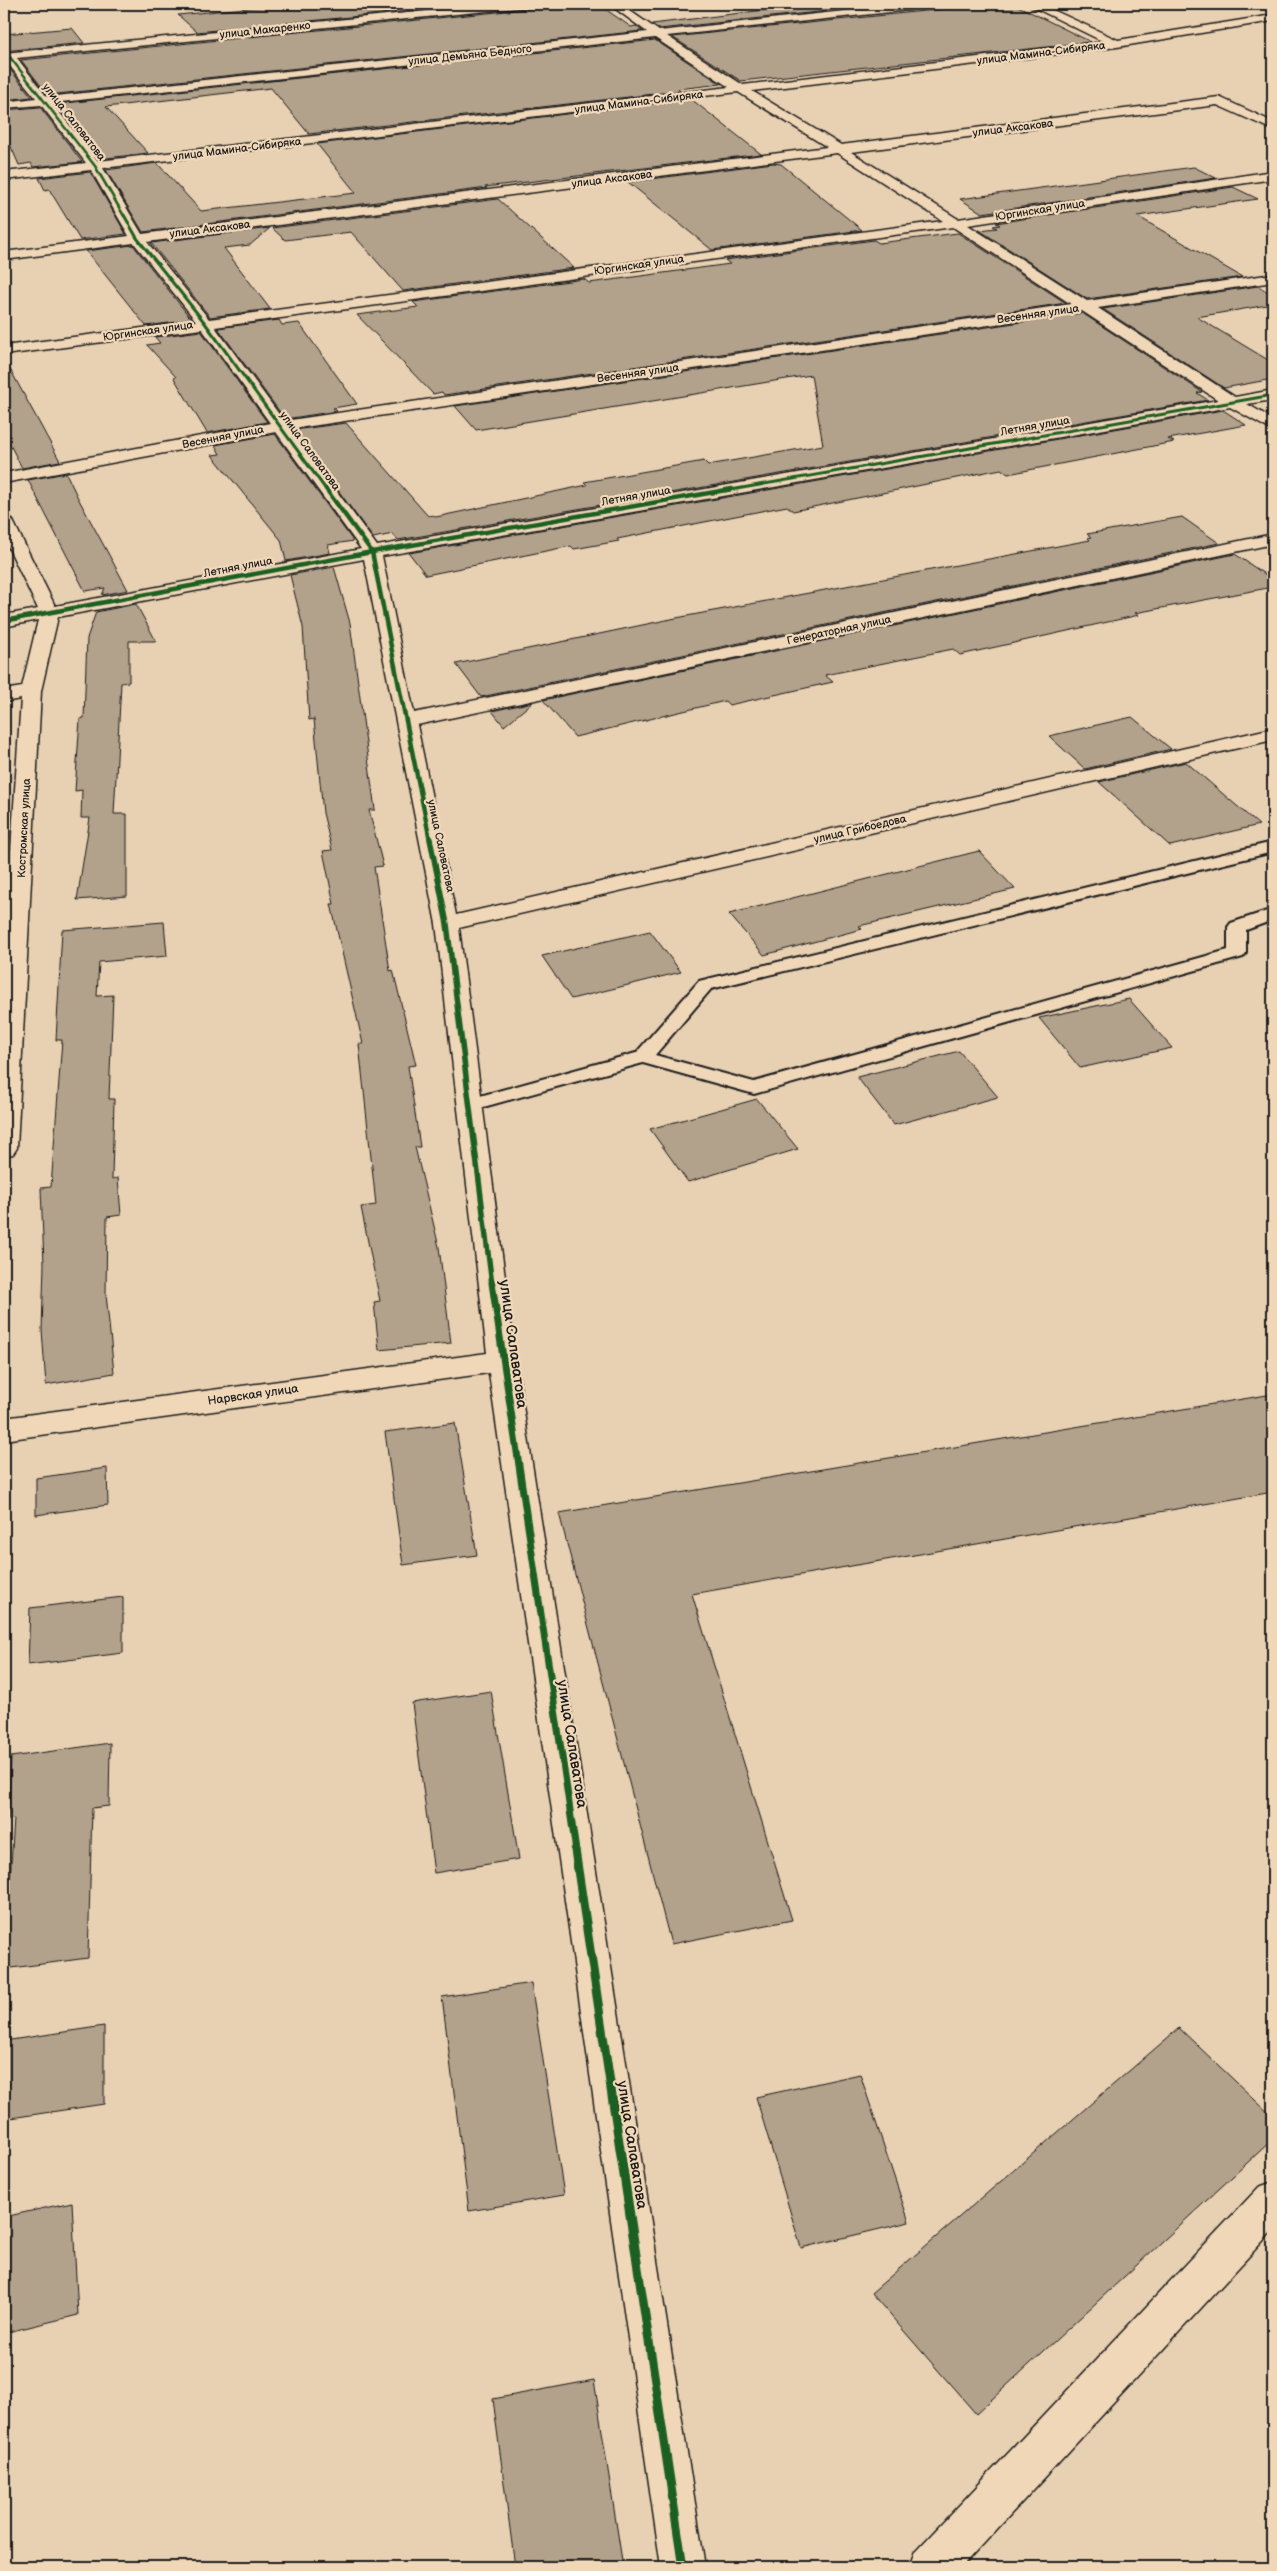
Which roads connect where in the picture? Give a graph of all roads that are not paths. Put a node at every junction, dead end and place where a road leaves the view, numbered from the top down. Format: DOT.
graph roads {
  1 [pos="527,4"];
  2 [pos="614,4"];
  3 [pos="937,4"];
  4 [pos="1032,4"];
  5 [pos="1273,18"];
  6 [pos="656,35"];
  7 [pos="1117,44"];
  8 [pos="6,56"];
  9 [pos="740,90"];
  10 [pos="45,100"];
  11 [pos="4,105"];
  12 [pos="1273,126"];
  13 [pos="841,150"];
  14 [pos="95,166"];
  15 [pos="1273,175"];
  16 [pos="4,176"];
  17 [pos="956,223"];
  18 [pos="136,238"];
  19 [pos="4,256"];
  20 [pos="1273,278"];
  21 [pos="1085,307"];
  22 [pos="206,323"];
  23 [pos="4,352"];
  24 [pos="1273,395"];
  25 [pos="1232,402"];
  26 [pos="280,426"];
  27 [pos="1273,426"];
  28 [pos="4,478"];
  29 [pos="4,521"];
  30 [pos="1273,539"];
  31 [pos="372,552"];
  32 [pos="49,613"];
  33 [pos="4,621"];
  34 [pos="31,691"];
  35 [pos="4,696"];
  36 [pos="405,721"];
  37 [pos="1273,734"];
  38 [pos="13,847"];
  39 [pos="1273,847"];
  40 [pos="1273,914"];
  41 [pos="447,924"];
  42 [pos="643,1057"];
  43 [pos="470,1105"];
  44 [pos="5,1116"];
  45 [pos="4,1148"];
  46 [pos="502,1360"];
  47 [pos="4,1429"];
  48 [pos="1273,2201"];
  49 [pos="682,2567"];
  50 [pos="932,2567"];
  1 -- 8 [label="street, улица Макаренко"];
  2 -- 6 [label="street"];
  3 -- 6 [label="street, улица Демьяна Бедного"];
  4 -- 7 [label="street"];
  5 -- 7 [label="street, улица Мамина-Сибиряка"];
  6 -- 9 [label="street"];
  6 -- 10 [label="street, улица Демьяна Бедного"];
  7 -- 9 [label="street, улица Мамина-Сибиряка"];
  8 -- 10 [label="street, улица Саловатова"];
  9 -- 13 [label="street"];
  9 -- 14 [label="street, улица Мамина-Сибиряка"];
  10 -- 11 [label="street, улица Демьяна Бедного"];
  10 -- 14 [label="street, улица Саловатова"];
  12 -- 13 [label="street, улица Аксакова"];
  13 -- 17 [label="street"];
  13 -- 18 [label="street, улица Аксакова"];
  14 -- 16 [label="street, улица Мамина-Сибиряка"];
  14 -- 18 [label="street, улица Саловатова"];
  15 -- 17 [label="street, Юргинская улица"];
  17 -- 21 [label="street"];
  17 -- 22 [label="street, Юргинская улица"];
  18 -- 19 [label="street, улица Аксакова"];
  18 -- 22 [label="street, улица Саловатова"];
  20 -- 21 [label="street, Весенняя улица"];
  21 -- 25 [label="street"];
  21 -- 26 [label="street, Весенняя улица"];
  22 -- 23 [label="street, Юргинская улица"];
  22 -- 26 [label="street, улица Саловатова"];
  24 -- 25 [label="street, Летняя улица"];
  25 -- 27 [label="street"];
  25 -- 31 [label="street, Летняя улица"];
  26 -- 28 [label="street, Весенняя улица"];
  26 -- 31 [label="street, улица Саловатова"];
  29 -- 32 [label="street"];
  30 -- 36 [label="street, Генераторная улица"];
  31 -- 32 [label="street, Летняя улица"];
  31 -- 36 [label="street, улица Саловатова"];
  32 -- 33 [label="street, Летняя улица"];
  32 -- 34 [label="street, Костромская улица"];
  34 -- 35 [label="street"];
  34 -- 38 [label="street, Костромская улица"];
  36 -- 41 [label="street, улица Саловатова"];
  37 -- 41 [label="street, улица Грибоедова"];
  38 -- 44 [label="street, Костромская улица"];
  39 -- 42 [label="lane"];
  40 -- 42 [label="lane"];
  41 -- 43 [label="street, улица Салаватова"];
  42 -- 43 [label="lane"];
  43 -- 46 [label="street, улица Салаватова"];
  44 -- 45 [label="street, Костромская улица"];
  46 -- 47 [label="street, Нарвская улица"];
  46 -- 49 [label="street, улица Салаватова"];
  48 -- 50 [label="street"];
}
